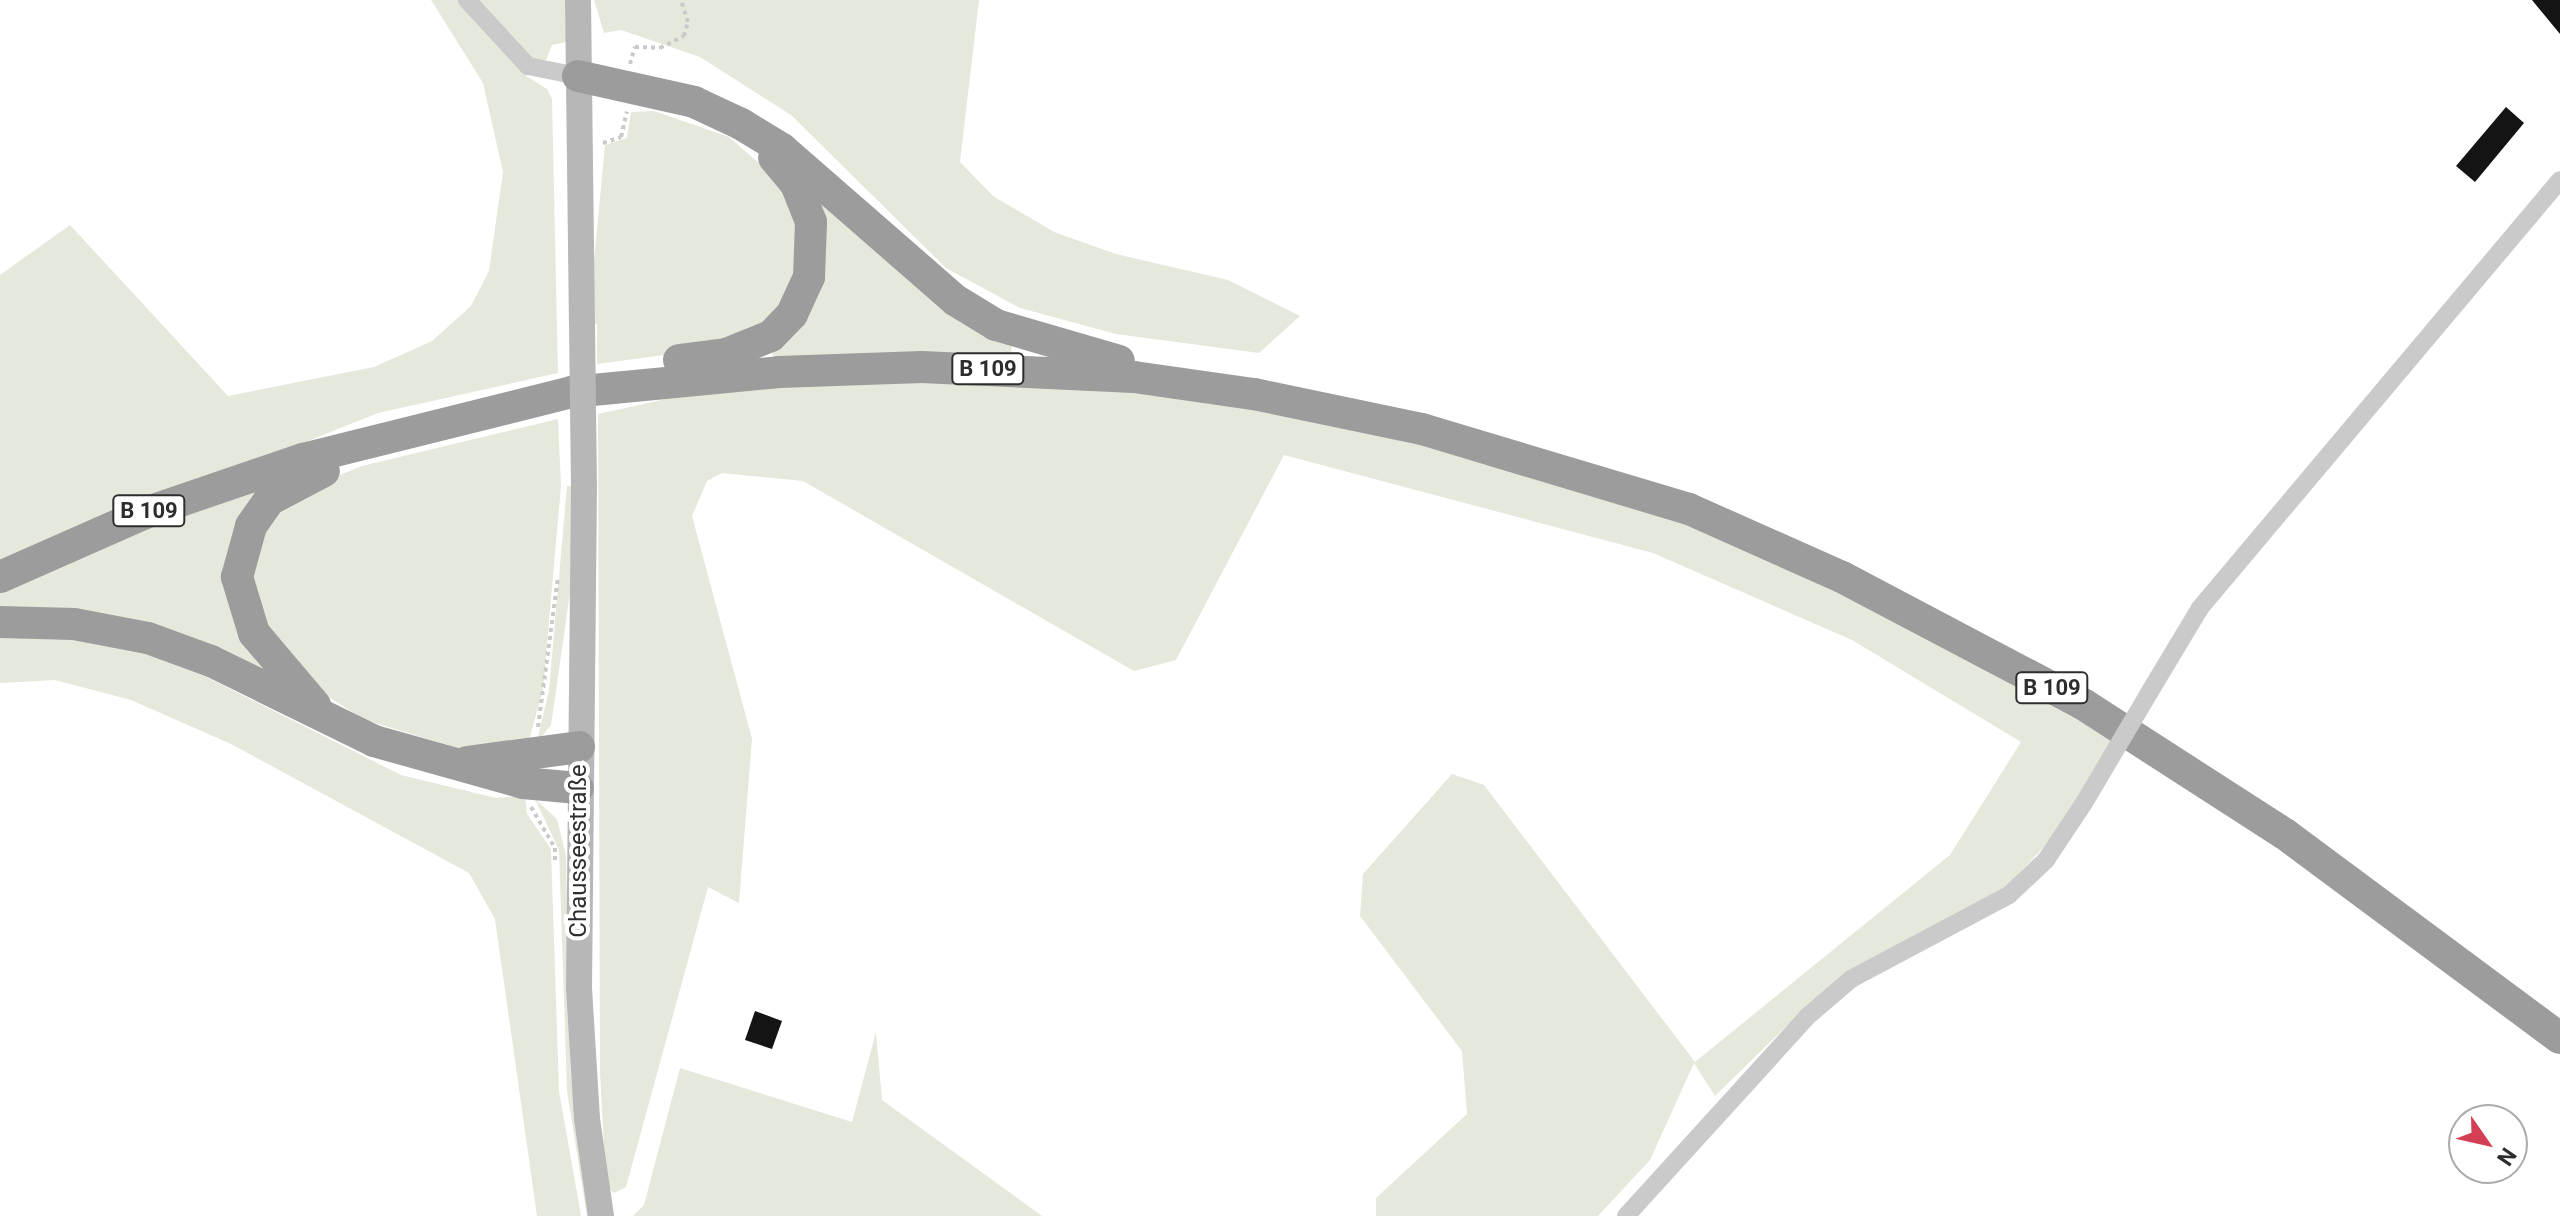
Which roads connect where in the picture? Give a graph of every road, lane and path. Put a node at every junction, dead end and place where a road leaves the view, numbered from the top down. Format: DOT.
graph roads {
  1 [pos="467,0"];
  2 [pos="578,0"];
  3 [pos="578,76"];
  4 [pos="741,124"];
  5 [pos="2560,180"];
  6 [pos="599,389"];
  7 [pos="1254,394"];
  8 [pos="443,420"];
  9 [pos="0,577"];
  10 [pos="0,622"];
  11 [pos="328,720"];
  12 [pos="579,747"];
  13 [pos="460,763"];
  14 [pos="578,788"];
  15 [pos="2560,1038"];
  16 [pos="601,1216"];
  17 [pos="1626,1216"];
  1 -- 3 [label="street"];
  2 -- 3 [label="main road, Chausseestraße"];
  3 -- 4 [label="highway"];
  3 -- 12 [label="main road, Chausseestraße, bridge"];
  4 -- 6 [label="highway"];
  4 -- 7 [label="highway"];
  5 -- 17 [label="street, bridge"];
  6 -- 7 [label="highway, B 109"];
  6 -- 8 [label="highway, B 109"];
  7 -- 15 [label="highway, B 109"];
  8 -- 9 [label="highway, B 109"];
  8 -- 11 [label="highway"];
  10 -- 11 [label="highway"];
  11 -- 13 [label="highway"];
  12 -- 13 [label="highway"];
  12 -- 14 [label="main road, Chausseestraße"];
  13 -- 14 [label="highway"];
  14 -- 16 [label="main road, Chausseestraße"];
}
